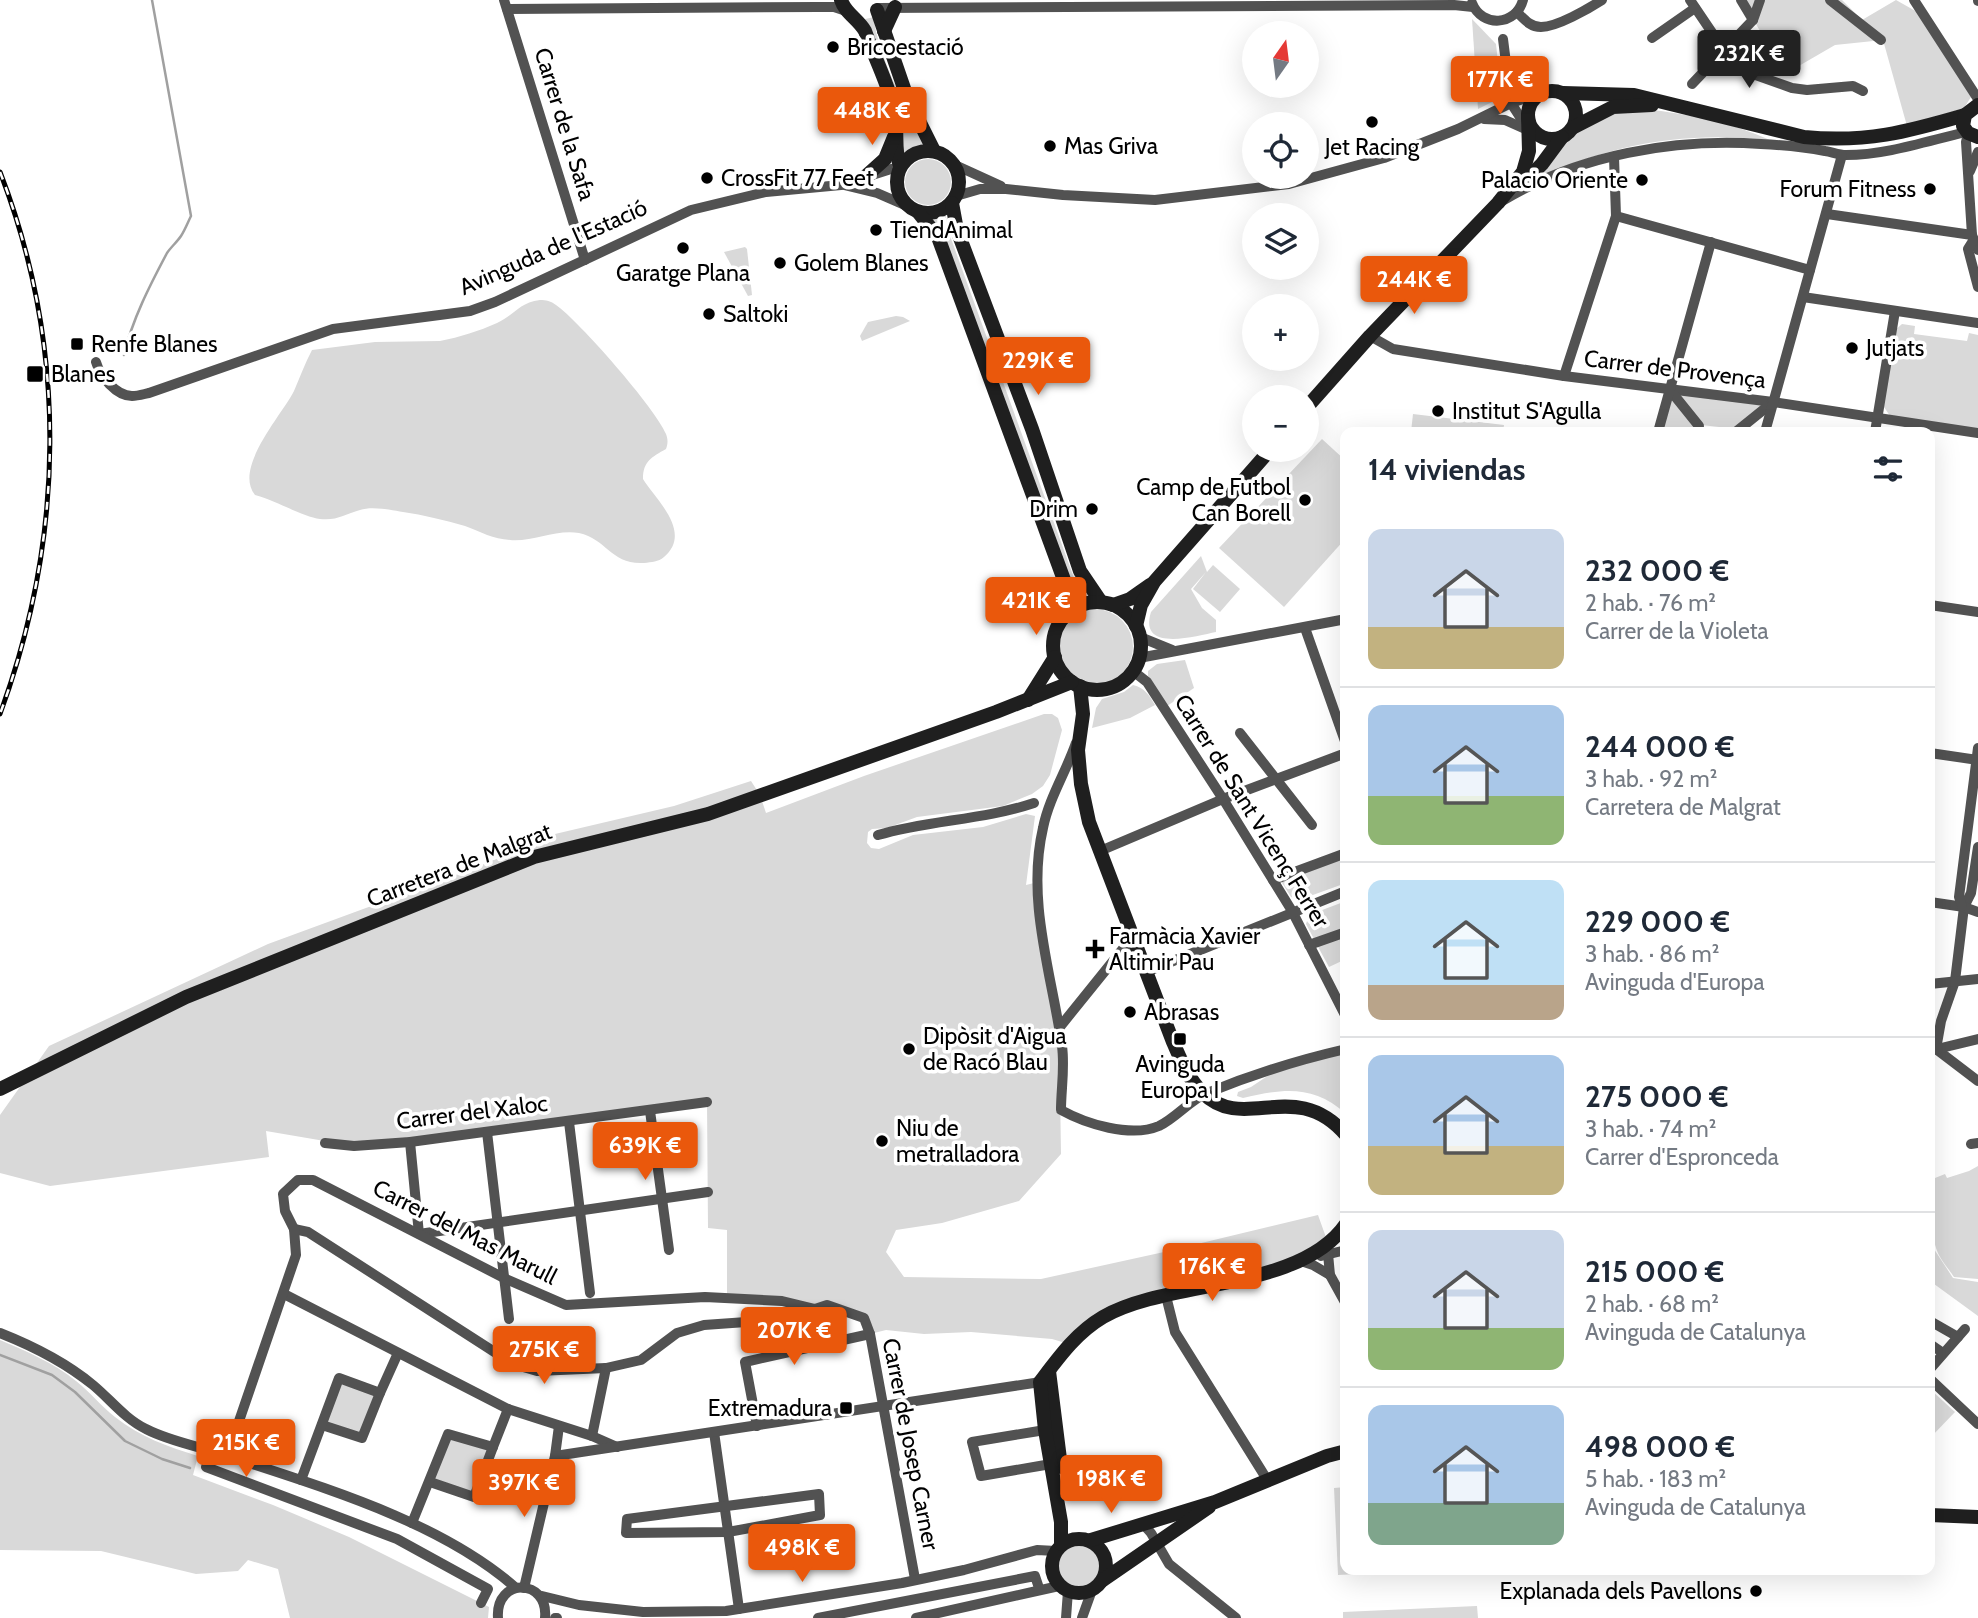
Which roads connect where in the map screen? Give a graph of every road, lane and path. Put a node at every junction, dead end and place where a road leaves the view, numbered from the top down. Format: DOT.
graph roads {
  1 [pos="1523,0"];
  2 [pos="1602,0"];
  3 [pos="1741,0"];
  4 [pos="1760,0"];
  5 [pos="1830,0"];
  6 [pos="1914,0"];
  7 [pos="1472,4"];
  8 [pos="1692,4"];
  9 [pos="505,5"];
  10 [pos="883,6"];
  11 [pos="846,9"];
  12 [pos="1514,15"];
  13 [pos="1488,20"];
  14 [pos="1753,20"];
  15 [pos="1652,38"];
  16 [pos="1503,39"];
  17 [pos="1881,40"];
  18 [pos="1723,50"];
  19 [pos="1692,85"];
  20 [pos="1863,91"];
  21 [pos="1543,92"];
  22 [pos="1563,93"];
  23 [pos="1978,99"];
  24 [pos="1517,101"];
  25 [pos="1978,104"];
  26 [pos="1680,105"];
  27 [pos="1965,115"];
  28 [pos="1478,120"];
  29 [pos="1574,127"];
  30 [pos="897,129"];
  31 [pos="1535,133"];
  32 [pos="1971,134"];
  33 [pos="1562,137"];
  34 [pos="1804,137"];
  35 [pos="934,151"];
  36 [pos="1826,151"];
  37 [pos="1978,152"];
  38 [pos="1842,155"];
  39 [pos="1614,157"];
  40 [pos="955,165"];
  41 [pos="899,168"];
  42 [pos="1969,174"];
  43 [pos="865,177"];
  44 [pos="841,185"];
  45 [pos="1006,189"];
  46 [pos="954,200"];
  47 [pos="1499,203"];
  48 [pos="913,209"];
  49 [pos="1827,214"];
  50 [pos="1616,215"];
  51 [pos="1711,242"];
  52 [pos="1974,242"];
  53 [pos="585,260"];
  54 [pos="1810,270"];
  55 [pos="1978,287"];
  56 [pos="1803,297"];
  57 [pos="1895,311"];
  58 [pos="1978,323"];
  59 [pos="1370,336"];
  60 [pos="96,362"];
  61 [pos="1564,376"];
  62 [pos="1670,390"];
  63 [pos="1319,393"];
  64 [pos="1773,402"];
  65 [pos="1877,417"];
  66 [pos="1699,426"];
  67 [pos="1659,427"];
  68 [pos="1742,427"];
  69 [pos="1766,427"];
  70 [pos="1876,427"];
  71 [pos="1978,433"];
  72 [pos="1259,462"];
  73 [pos="1154,582"];
  74 [pos="1107,604"];
  75 [pos="1935,606"];
  76 [pos="1978,612"];
  77 [pos="1340,621"];
  78 [pos="1059,623"];
  79 [pos="1305,628"];
  80 [pos="1138,632"];
  81 [pos="1172,650"];
  82 [pos="1055,657"];
  83 [pos="1136,665"];
  84 [pos="1076,684"];
  85 [pos="1102,689"];
  86 [pos="1028,700"];
  87 [pos="1083,714"];
  88 [pos="1340,727"];
  89 [pos="1240,733"];
  90 [pos="1080,734"];
  91 [pos="1935,753"];
  92 [pos="1340,755"];
  93 [pos="1977,756"];
  94 [pos="1275,779"];
  95 [pos="1055,789"];
  96 [pos="1223,799"];
  97 [pos="1034,803"];
  98 [pos="1048,810"];
  99 [pos="1312,825"];
  100 [pos="878,835"];
  101 [pos="1978,848"];
  102 [pos="1100,851"];
  103 [pos="1340,855"];
  104 [pos="1273,880"];
  105 [pos="1340,893"];
  106 [pos="1935,903"];
  107 [pos="1963,906"];
  108 [pos="1292,911"];
  109 [pos="1978,912"];
  110 [pos="1340,934"];
  111 [pos="1135,943"];
  112 [pos="1309,946"];
  113 [pos="1146,972"];
  114 [pos="1978,979"];
  115 [pos="1955,981"];
  116 [pos="1935,983"];
  117 [pos="1340,1005"];
  118 [pos="1059,1028"];
  119 [pos="1978,1039"];
  120 [pos="1935,1043"];
  121 [pos="1340,1050"];
  122 [pos="1935,1050"];
  123 [pos="1935,1051"];
  124 [pos="1978,1081"];
  125 [pos="0,1089"];
  126 [pos="1203,1094"];
  127 [pos="706,1102"];
  128 [pos="650,1111"];
  129 [pos="569,1122"];
  130 [pos="1340,1129"];
  131 [pos="487,1132"];
  132 [pos="410,1142"];
  133 [pos="326,1143"];
  134 [pos="708,1192"];
  135 [pos="663,1197"];
  136 [pos="579,1211"];
  137 [pos="499,1223"];
  138 [pos="294,1229"];
  139 [pos="1340,1232"];
  140 [pos="419,1234"];
  141 [pos="1327,1249"];
  142 [pos="669,1250"];
  143 [pos="1340,1250"];
  144 [pos="1298,1260"];
  145 [pos="1330,1275"];
  146 [pos="506,1279"];
  147 [pos="590,1293"];
  148 [pos="1340,1293"];
  149 [pos="284,1294"];
  150 [pos="1166,1296"];
  151 [pos="815,1309"];
  152 [pos="864,1318"];
  153 [pos="509,1319"];
  154 [pos="1935,1323"];
  155 [pos="0,1333"];
  156 [pos="870,1334"];
  157 [pos="1935,1348"];
  158 [pos="398,1353"];
  159 [pos="1943,1353"];
  160 [pos="1935,1363"];
  161 [pos="606,1368"];
  162 [pos="1048,1375"];
  163 [pos="1935,1383"];
  164 [pos="380,1393"];
  165 [pos="883,1407"];
  166 [pos="508,1409"];
  167 [pos="1977,1420"];
  168 [pos="321,1425"];
  169 [pos="559,1426"];
  170 [pos="757,1426"];
  171 [pos="1045,1430"];
  172 [pos="714,1432"];
  173 [pos="592,1436"];
  174 [pos="493,1447"];
  175 [pos="617,1447"];
  176 [pos="212,1451"];
  177 [pos="1340,1452"];
  178 [pos="227,1456"];
  179 [pos="555,1456"];
  180 [pos="1051,1464"];
  181 [pos="301,1480"];
  182 [pos="1268,1481"];
  183 [pos="430,1482"];
  184 [pos="1215,1502"];
  185 [pos="725,1506"];
  186 [pos="1935,1515"];
  187 [pos="1978,1517"];
  188 [pos="412,1523"];
  189 [pos="1142,1523"];
  190 [pos="728,1531"];
  191 [pos="1085,1539"];
  192 [pos="1156,1544"];
  193 [pos="1059,1548"];
  194 [pos="915,1579"];
  195 [pos="1097,1585"];
  196 [pos="1039,1587"];
  197 [pos="520,1588"];
  198 [pos="1063,1589"];
  199 [pos="542,1596"];
  200 [pos="481,1604"];
  201 [pos="739,1609"];
  202 [pos="498,1618"];
  203 [pos="545,1618"];
  204 [pos="818,1618"];
  205 [pos="916,1618"];
  206 [pos="1066,1618"];
  207 [pos="1082,1618"];
  208 [pos="1236,1618"];
  1 -- 12 [label="street"];
  2 -- 12 [label="street"];
  3 -- 14 [label="street"];
  4 -- 14 [label="street"];
  5 -- 17 [label="street"];
  6 -- 23 [label="street"];
  7 -- 10 [label="street"];
  7 -- 13 [label="street"];
  8 -- 15 [label="street"];
  8 -- 18 [label="street"];
  9 -- 11 [label="street"];
  9 -- 53 [label="street, Carrer de la Safa"];
  10 -- 11 [label="street"];
  10 -- 35 [label="street"];
  11 -- 30 [label="street"];
  12 -- 13 [label="street"];
  12 -- 16 [label="street"];
  13 -- 16 [label="street"];
  14 -- 18 [label="street"];
  16 -- 24 [label="street"];
  18 -- 19 [label="street"];
  18 -- 20 [label="street"];
  21 -- 22 [label="street"];
  21 -- 24 [label="street"];
  21 -- 31 [label="street"];
  22 -- 26 [label="street"];
  22 -- 29 [label="street"];
  24 -- 28 [label="street"];
  24 -- 31 [label="street"];
  25 -- 27 [label="street"];
  26 -- 29 [label="street"];
  26 -- 34 [label="street"];
  27 -- 32 [label="street"];
  27 -- 34 [label="street"];
  28 -- 31 [label="street"];
  28 -- 45 [label="street"];
  29 -- 33 [label="street"];
  30 -- 41 [label="street"];
  30 -- 43 [label="street"];
  31 -- 33 [label="street"];
  31 -- 47 [label="street"];
  32 -- 38 [label="street"];
  32 -- 42 [label="street"];
  33 -- 47 [label="street"];
  34 -- 36 [label="street"];
  35 -- 40 [label="street"];
  35 -- 41 [label="street"];
  36 -- 38 [label="street"];
  36 -- 39 [label="street"];
  37 -- 42 [label="street"];
  38 -- 49 [label="street"];
  39 -- 47 [label="street"];
  39 -- 50 [label="street"];
  40 -- 45 [label="street"];
  40 -- 46 [label="street"];
  41 -- 43 [label="street, Avinguda de l'Estació"];
  41 -- 48 [label="street"];
  42 -- 52 [label="street"];
  43 -- 44 [label="street, Avinguda de l'Estació"];
  44 -- 48 [label="street, Avinguda de l'Estació"];
  44 -- 53 [label="street, Avinguda de l'Estació"];
  45 -- 46 [label="street"];
  46 -- 48 [label="street"];
  46 -- 74 [label="street"];
  47 -- 59 [label="street"];
  48 -- 78 [label="street"];
  49 -- 52 [label="street"];
  49 -- 54 [label="street"];
  50 -- 51 [label="street"];
  50 -- 61 [label="street"];
  51 -- 54 [label="street"];
  51 -- 62 [label="street"];
  52 -- 55 [label="street"];
  53 -- 60 [label="street, Avinguda de l'Estació"];
  54 -- 56 [label="street"];
  56 -- 57 [label="street"];
  56 -- 64 [label="street"];
  57 -- 58 [label="street"];
  57 -- 65 [label="street"];
  59 -- 61 [label="street, Carrer de Provença"];
  59 -- 63 [label="street"];
  61 -- 62 [label="street, Carrer de Provença"];
  62 -- 64 [label="street, Carrer de Provença"];
  62 -- 66 [label="street"];
  62 -- 67 [label="street"];
  64 -- 65 [label="street, Carrer de Provença"];
  64 -- 68 [label="street"];
  64 -- 69 [label="street"];
  65 -- 70 [label="street"];
  65 -- 71 [label="street, Carrer de Provença"];
  72 -- 73 [label="street"];
  73 -- 74 [label="street"];
  73 -- 80 [label="street"];
  74 -- 78 [label="street"];
  74 -- 80 [label="street"];
  75 -- 76 [label="street"];
  77 -- 79 [label="street"];
  78 -- 82 [label="street"];
  79 -- 81 [label="street"];
  79 -- 88 [label="street"];
  80 -- 81 [label="street"];
  80 -- 83 [label="street"];
  81 -- 83 [label="street"];
  82 -- 84 [label="street"];
  82 -- 86 [label="street"];
  83 -- 85 [label="street"];
  83 -- 96 [label="street, Carrer de Sant Vicenç Ferrer"];
  84 -- 85 [label="street"];
  84 -- 86 [label="street, Carretera de Malgrat"];
  84 -- 87 [label="street"];
  85 -- 87 [label="street"];
  86 -- 125 [label="street, Carretera de Malgrat"];
  87 -- 90 [label="street"];
  89 -- 94 [label="street"];
  90 -- 95 [label="street"];
  90 -- 102 [label="street"];
  91 -- 93 [label="street"];
  92 -- 94 [label="street"];
  93 -- 107 [label="street"];
  94 -- 96 [label="street"];
  94 -- 99 [label="street"];
  95 -- 97 [label="street"];
  95 -- 98 [label="street"];
  96 -- 102 [label="street"];
  96 -- 104 [label="street, Carrer de Sant Vicenç Ferrer"];
  97 -- 98 [label="street"];
  97 -- 100 [label="street"];
  98 -- 118 [label="street"];
  101 -- 107 [label="street"];
  102 -- 111 [label="street"];
  103 -- 104 [label="street"];
  104 -- 108 [label="street, Carrer de Sant Vicenç Ferrer"];
  105 -- 108 [label="street"];
  106 -- 107 [label="street"];
  107 -- 109 [label="street"];
  107 -- 115 [label="street"];
  108 -- 112 [label="street, Carrer de Sant Vicenç Ferrer"];
  108 -- 113 [label="street"];
  110 -- 112 [label="street"];
  111 -- 113 [label="street"];
  111 -- 118 [label="street"];
  112 -- 117 [label="street, Carrer de Sant Vicenç Ferrer"];
  113 -- 126 [label="street"];
  114 -- 115 [label="street"];
  115 -- 116 [label="street"];
  115 -- 120 [label="street"];
  118 -- 126 [label="street"];
  119 -- 122 [label="street"];
  121 -- 126 [label="street"];
  123 -- 124 [label="street"];
  126 -- 130 [label="street"];
  127 -- 128 [label="street, Carrer del Xaloc"];
  128 -- 129 [label="street, Carrer del Xaloc"];
  128 -- 135 [label="street"];
  129 -- 131 [label="street, Carrer del Xaloc"];
  129 -- 136 [label="street"];
  131 -- 132 [label="street, Carrer del Xaloc"];
  131 -- 137 [label="street"];
  132 -- 133 [label="street, Carrer del Xaloc"];
  132 -- 140 [label="street"];
  134 -- 135 [label="street"];
  135 -- 136 [label="street"];
  135 -- 142 [label="street"];
  136 -- 137 [label="street"];
  136 -- 147 [label="street"];
  137 -- 140 [label="street"];
  137 -- 146 [label="street"];
  138 -- 140 [label="street, Carrer del Mas Marull"];
  138 -- 149 [label="street, Carrer del Mas Marull"];
  138 -- 161 [label="street"];
  139 -- 141 [label="street"];
  140 -- 146 [label="street, Carrer del Mas Marull"];
  141 -- 143 [label="street"];
  141 -- 144 [label="street"];
  141 -- 145 [label="street"];
  144 -- 145 [label="street"];
  144 -- 150 [label="street"];
  145 -- 148 [label="street"];
  146 -- 151 [label="street, Carrer del Mas Marull"];
  146 -- 153 [label="street"];
  149 -- 158 [label="street"];
  149 -- 178 [label="street, Carrer del Mas Marull"];
  150 -- 162 [label="street"];
  150 -- 182 [label="street"];
  151 -- 152 [label="street, Carrer del Mas Marull"];
  151 -- 161 [label="street"];
  152 -- 156 [label="street, Carrer de Josep Carner"];
  154 -- 159 [label="street"];
  155 -- 176 [label="street"];
  156 -- 165 [label="street, Carrer de Josep Carner"];
  156 -- 170 [label="street"];
  157 -- 159 [label="street"];
  158 -- 164 [label="street"];
  158 -- 166 [label="street"];
  159 -- 160 [label="street"];
  161 -- 173 [label="street"];
  162 -- 165 [label="street"];
  162 -- 171 [label="street"];
  162 -- 191 [label="street"];
  163 -- 167 [label="street"];
  164 -- 168 [label="street"];
  164 -- 168 [label="street"];
  165 -- 170 [label="street"];
  165 -- 194 [label="street, Carrer de Josep Carner"];
  166 -- 169 [label="street"];
  166 -- 174 [label="street"];
  168 -- 181 [label="street"];
  169 -- 173 [label="street"];
  169 -- 179 [label="street"];
  170 -- 172 [label="street"];
  171 -- 180 [label="street"];
  171 -- 180 [label="street"];
  172 -- 175 [label="street"];
  172 -- 185 [label="street"];
  173 -- 175 [label="street"];
  174 -- 183 [label="street"];
  174 -- 183 [label="street"];
  175 -- 179 [label="street"];
  176 -- 178 [label="street"];
  176 -- 200 [label="street"];
  177 -- 182 [label="street"];
  178 -- 181 [label="street"];
  179 -- 197 [label="street"];
  180 -- 193 [label="street"];
  181 -- 188 [label="street"];
  182 -- 184 [label="street"];
  183 -- 188 [label="street"];
  184 -- 189 [label="street"];
  184 -- 192 [label="street"];
  185 -- 190 [label="street"];
  185 -- 190 [label="street"];
  185 -- 190 [label="street"];
  186 -- 187 [label="street"];
  188 -- 197 [label="street"];
  189 -- 191 [label="street"];
  189 -- 192 [label="street"];
  190 -- 201 [label="street"];
  191 -- 193 [label="street"];
  191 -- 195 [label="street"];
  192 -- 195 [label="street"];
  192 -- 208 [label="street"];
  193 -- 194 [label="street"];
  193 -- 198 [label="street"];
  194 -- 201 [label="street"];
  195 -- 198 [label="street"];
  195 -- 207 [label="street"];
  196 -- 204 [label="street"];
  197 -- 199 [label="street"];
  197 -- 202 [label="street"];
  198 -- 205 [label="street"];
  198 -- 206 [label="street"];
  199 -- 201 [label="street"];
  199 -- 203 [label="street"];
}
